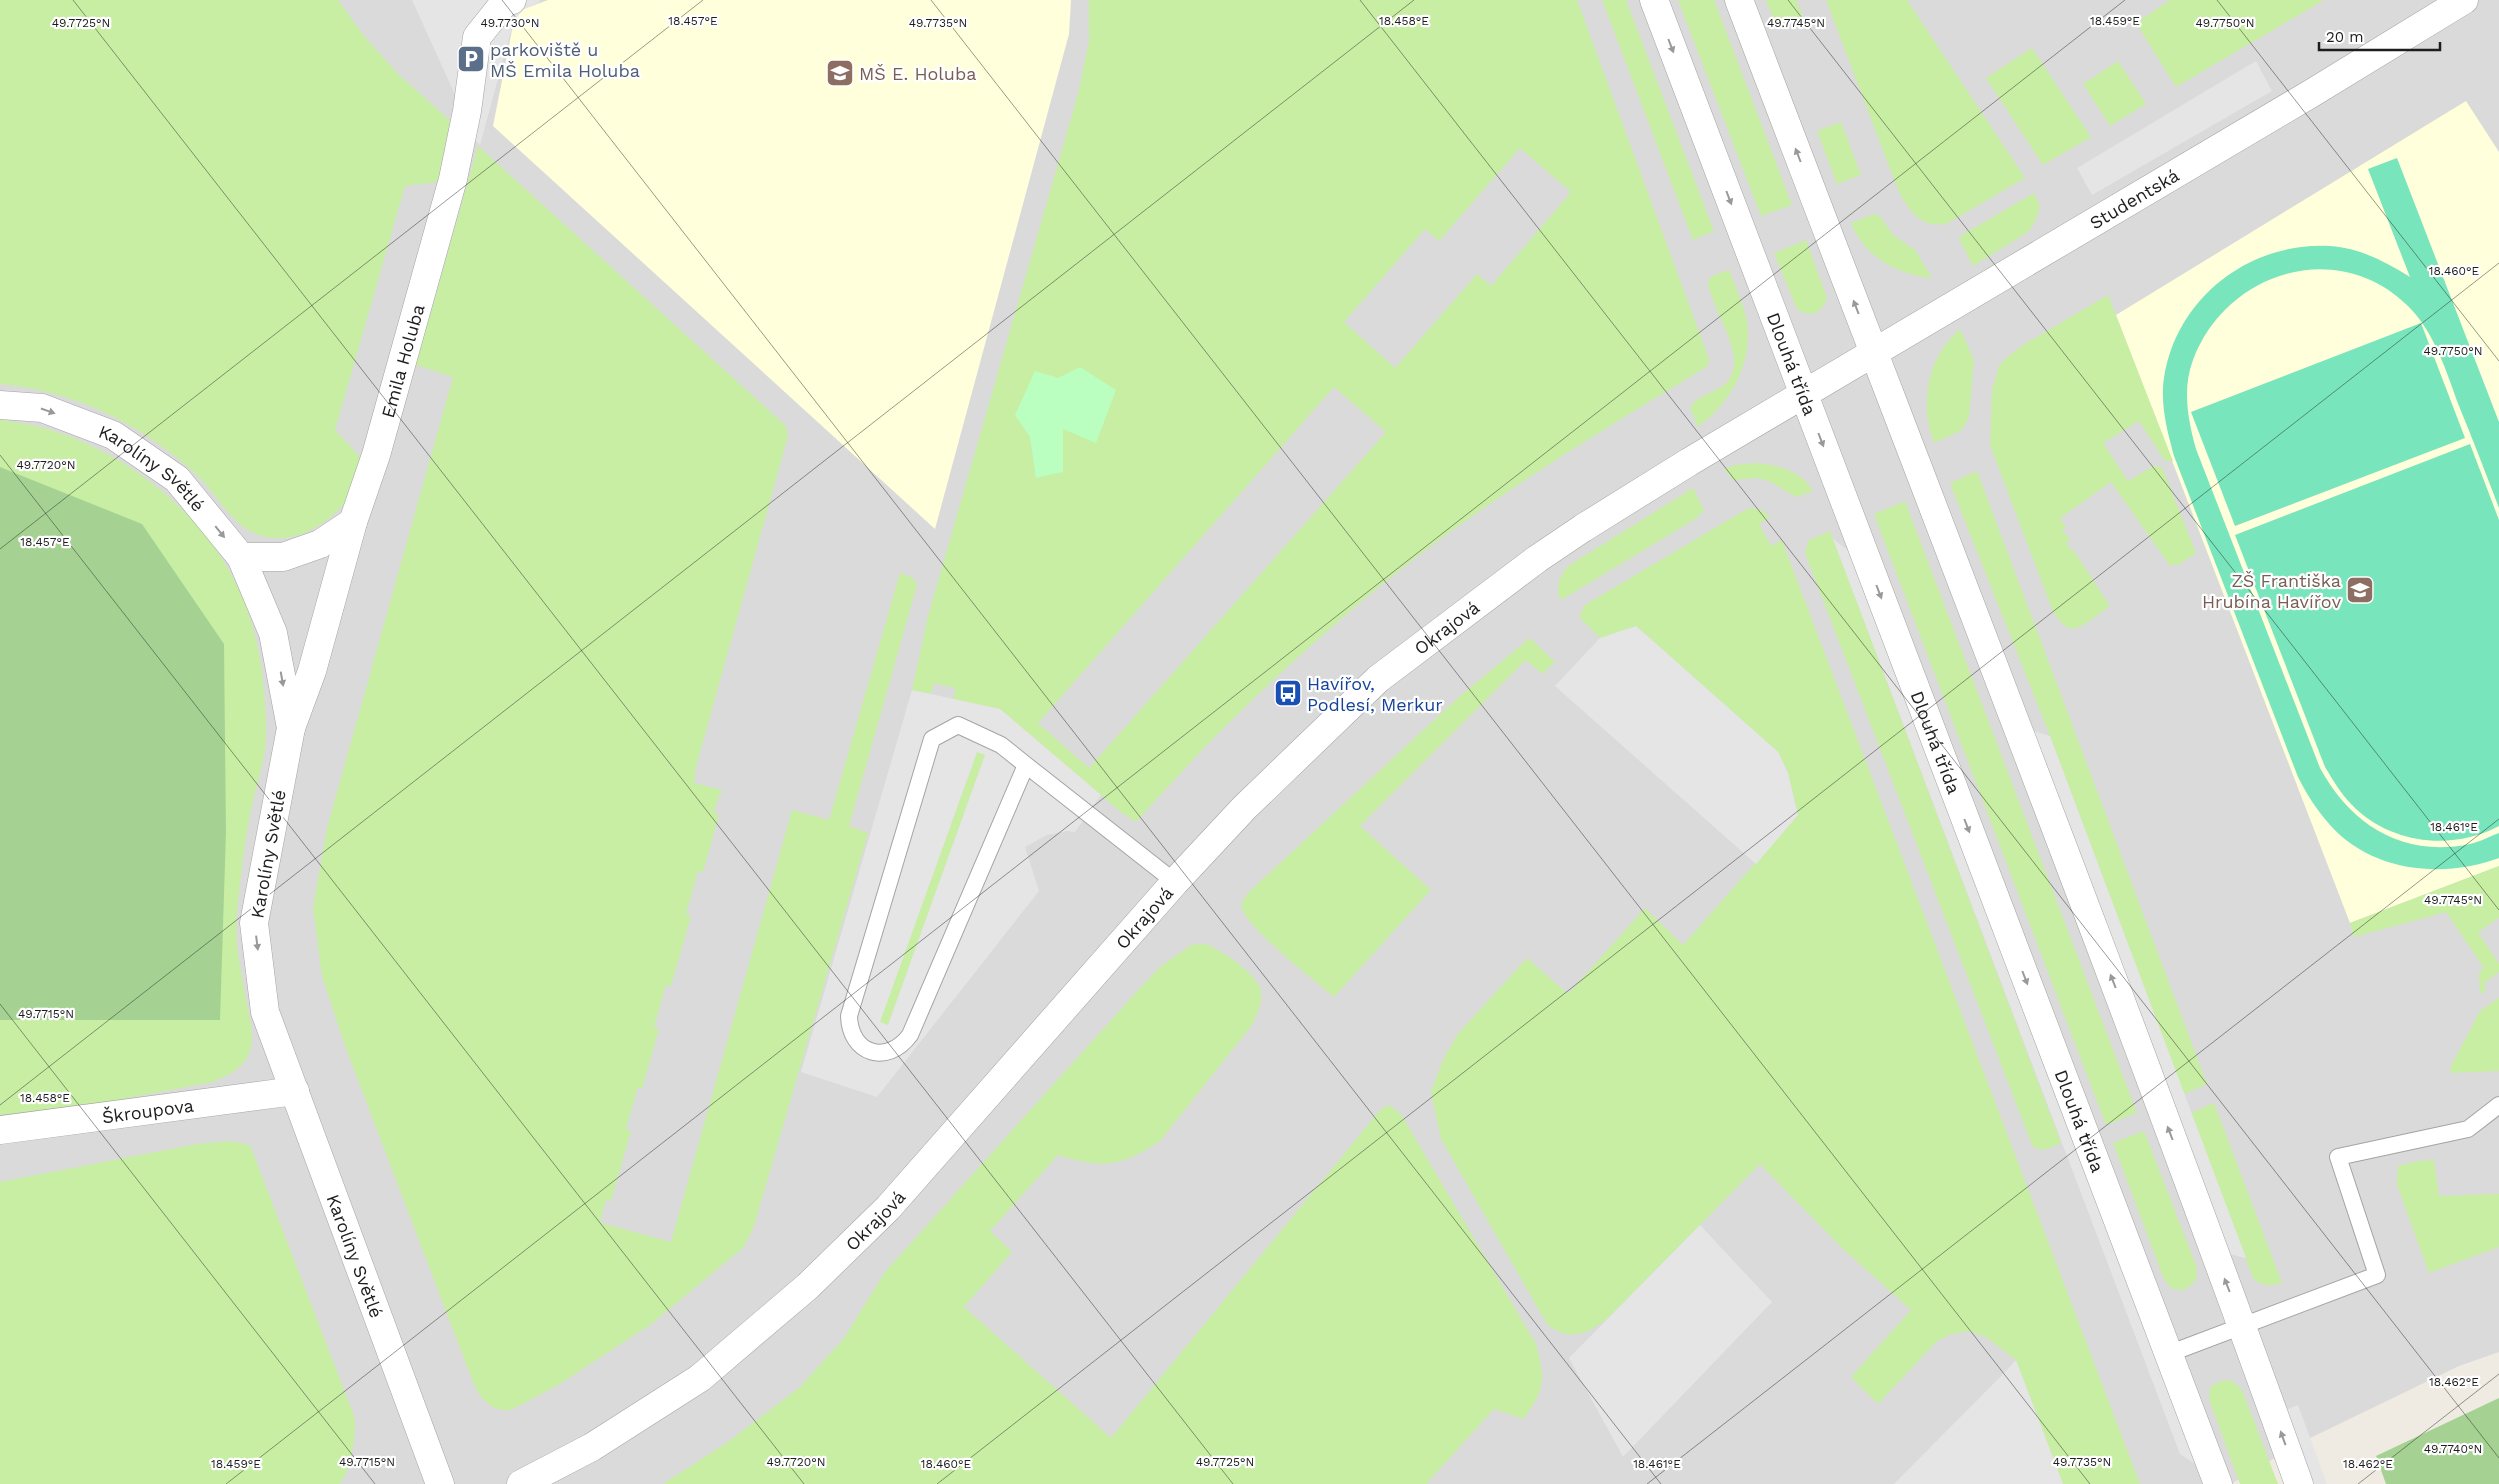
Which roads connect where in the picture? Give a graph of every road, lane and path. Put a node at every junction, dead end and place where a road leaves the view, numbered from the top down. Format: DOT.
graph roads {
  1 [pos="512,0"];
  2 [pos="1654,0"];
  3 [pos="1739,0"];
  4 [pos="2464,0"];
  5 [pos="1874,352"];
  6 [pos="1804,394"];
  7 [pos="0,405"];
  8 [pos="353,522"];
  9 [pos="241,557"];
  10 [pos="291,728"];
  11 [pos="1026,765"];
  12 [pos="1175,882"];
  13 [pos="295,1091"];
  14 [pos="2499,1105"];
  15 [pos="0,1130"];
  16 [pos="2242,1325"];
  17 [pos="2168,1354"];
  18 [pos="440,1484"];
  19 [pos="521,1484"];
  20 [pos="2218,1484"];
  21 [pos="2299,1484"];
  1 -- 8 [label="street, Emila Holuba"];
  2 -- 6 [label="street, Dlouhá třída, one-way"];
  5 -- 3 [label="street, one-way"];
  4 -- 5 [label="street, Studentská"];
  5 -- 6 [label="street, Studentská"];
  16 -- 5 [label="street, one-way"];
  6 -- 12 [label="street, Okrajová"];
  6 -- 17 [label="street, Dlouhá třída, one-way"];
  7 -- 9 [label="street, Karolíny Světlé, one-way"];
  8 -- 9 [label="street"];
  8 -- 10 [label="street, Emila Holuba"];
  9 -- 10 [label="street, Karolíny Světlé, one-way"];
  10 -- 13 [label="street, Karolíny Světlé, one-way"];
  11 -- 11 [label="lane"];
  11 -- 12 [label="lane"];
  12 -- 19 [label="street, Okrajová"];
  13 -- 15 [label="street, Škroupova"];
  13 -- 18 [label="street, Karolíny Světlé"];
  14 -- 16 [label="lane"];
  16 -- 17 [label="lane"];
  21 -- 16 [label="street, one-way"];
  17 -- 20 [label="street, Dlouhá třída"];
}
